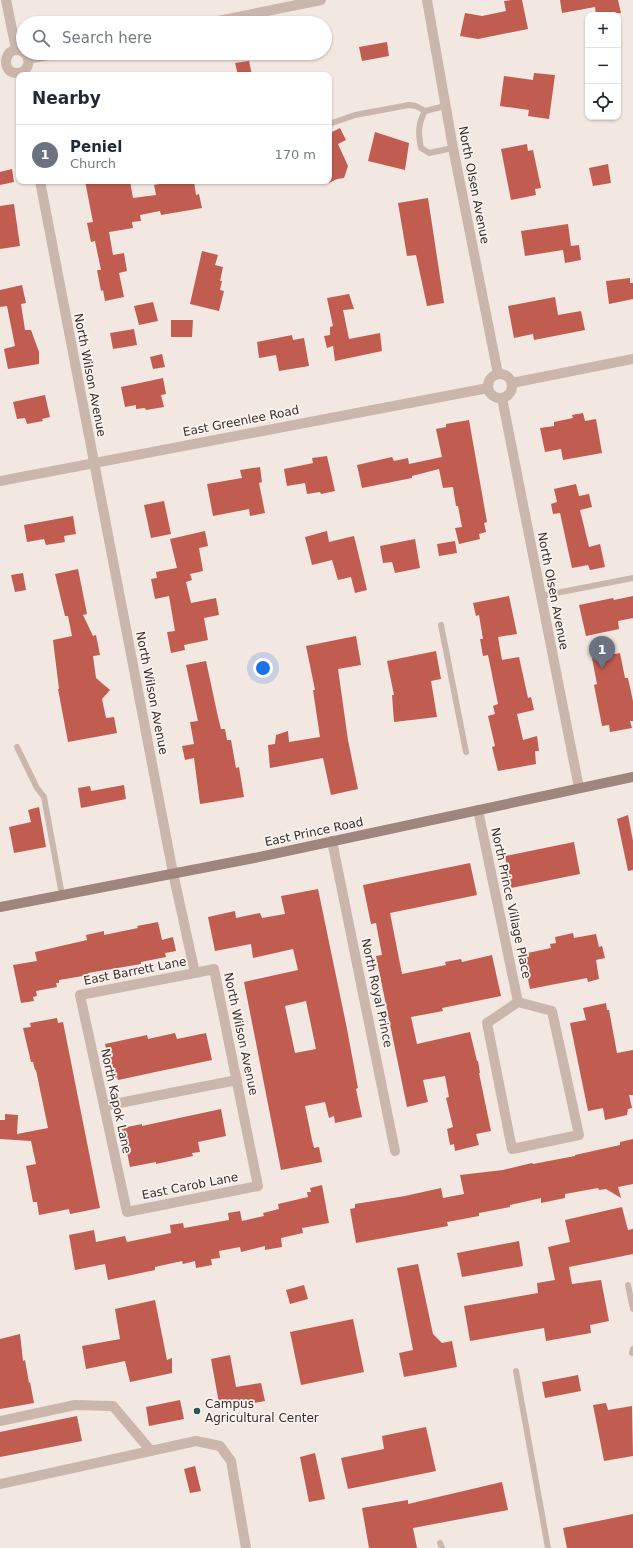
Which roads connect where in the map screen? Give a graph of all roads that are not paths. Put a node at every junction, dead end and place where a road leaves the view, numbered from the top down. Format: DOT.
graph roads {
  1 [pos="6,0"];
  2 [pos="321,0"];
  3 [pos="427,0"];
  4 [pos="242,16"];
  5 [pos="16,31"];
  6 [pos="16,52"];
  7 [pos="26,60"];
  8 [pos="2,64"];
  9 [pos="22,72"];
  10 [pos="16,73"];
  11 [pos="445,106"];
  12 [pos="425,111"];
  13 [pos="332,123"];
  14 [pos="453,148"];
  15 [pos="41,184"];
  16 [pos="633,359"];
  17 [pos="498,374"];
  18 [pos="512,383"];
  19 [pos="488,388"];
  20 [pos="502,398"];
  21 [pos="94,462"];
  22 [pos="0,481"];
  23 [pos="633,578"];
  24 [pos="541,596"];
  25 [pos="441,626"];
  26 [pos="17,747"];
  27 [pos="466,752"];
  28 [pos="633,778"];
  29 [pos="579,788"];
  30 [pos="478,810"];
  31 [pos="332,841"];
  32 [pos="173,873"];
  33 [pos="62,895"];
  34 [pos="0,907"];
  35 [pos="195,973"];
  36 [pos="80,995"];
  37 [pos="518,1002"];
  38 [pos="237,1080"];
  39 [pos="104,1106"];
  40 [pos="395,1151"];
  41 [pos="258,1186"];
  42 [pos="127,1212"];
  43 [pos="628,1285"];
  44 [pos="633,1308"];
  45 [pos="516,1371"];
  46 [pos="0,1421"];
  47 [pos="151,1451"];
  48 [pos="0,1484"];
  49 [pos="246,1548"];
  50 [pos="548,1548"];
  1 -- 5 [label="street"];
  2 -- 4 [label="street"];
  3 -- 11 [label="street, North Olsen Avenue"];
  6 -- 8 [label="street"];
  7 -- 9 [label="street"];
  8 -- 10 [label="street"];
  11 -- 12 [label="lane"];
  11 -- 14 [label="street, North Olsen Avenue"];
  12 -- 13 [label="lane"];
  12 -- 14 [label="lane"];
  14 -- 17 [label="street, North Olsen Avenue"];
  15 -- 21 [label="street, North Wilson Avenue"];
  16 -- 18 [label="street"];
  17 -- 18 [label="street"];
  17 -- 19 [label="street"];
  18 -- 20 [label="street"];
  19 -- 20 [label="street"];
  19 -- 21 [label="street, East Greenlee Road"];
  20 -- 24 [label="street, North Olsen Avenue"];
  21 -- 22 [label="street, East Greenlee Road"];
  21 -- 32 [label="street, North Wilson Avenue"];
  23 -- 24 [label="lane"];
  24 -- 29 [label="street, North Olsen Avenue"];
  25 -- 27 [label="lane"];
  26 -- 33 [label="lane"];
  28 -- 29 [label="main road, East Prince Road"];
  29 -- 30 [label="main road, East Prince Road"];
  30 -- 31 [label="main road, East Prince Road"];
  30 -- 37 [label="street, North Prince Village Place"];
  31 -- 32 [label="main road, East Prince Road"];
  31 -- 40 [label="street, North Royal Prince"];
  32 -- 33 [label="main road, East Prince Road"];
  32 -- 35 [label="street, North Wilson Avenue"];
  33 -- 34 [label="main road, East Prince Road"];
  35 -- 36 [label="street, East Barrett Lane"];
  35 -- 38 [label="street, North Wilson Avenue"];
  36 -- 39 [label="street, North Kapok Lane"];
  37 -- 37 [label="street"];
  38 -- 39 [label="street"];
  38 -- 41 [label="street, North Wilson Avenue"];
  39 -- 42 [label="street, North Kapok Lane"];
  41 -- 42 [label="street, East Carob Lane"];
  43 -- 44 [label="lane"];
  45 -- 50 [label="lane"];
  46 -- 47 [label="street"];
  47 -- 48 [label="street"];
  47 -- 49 [label="street"];
}
